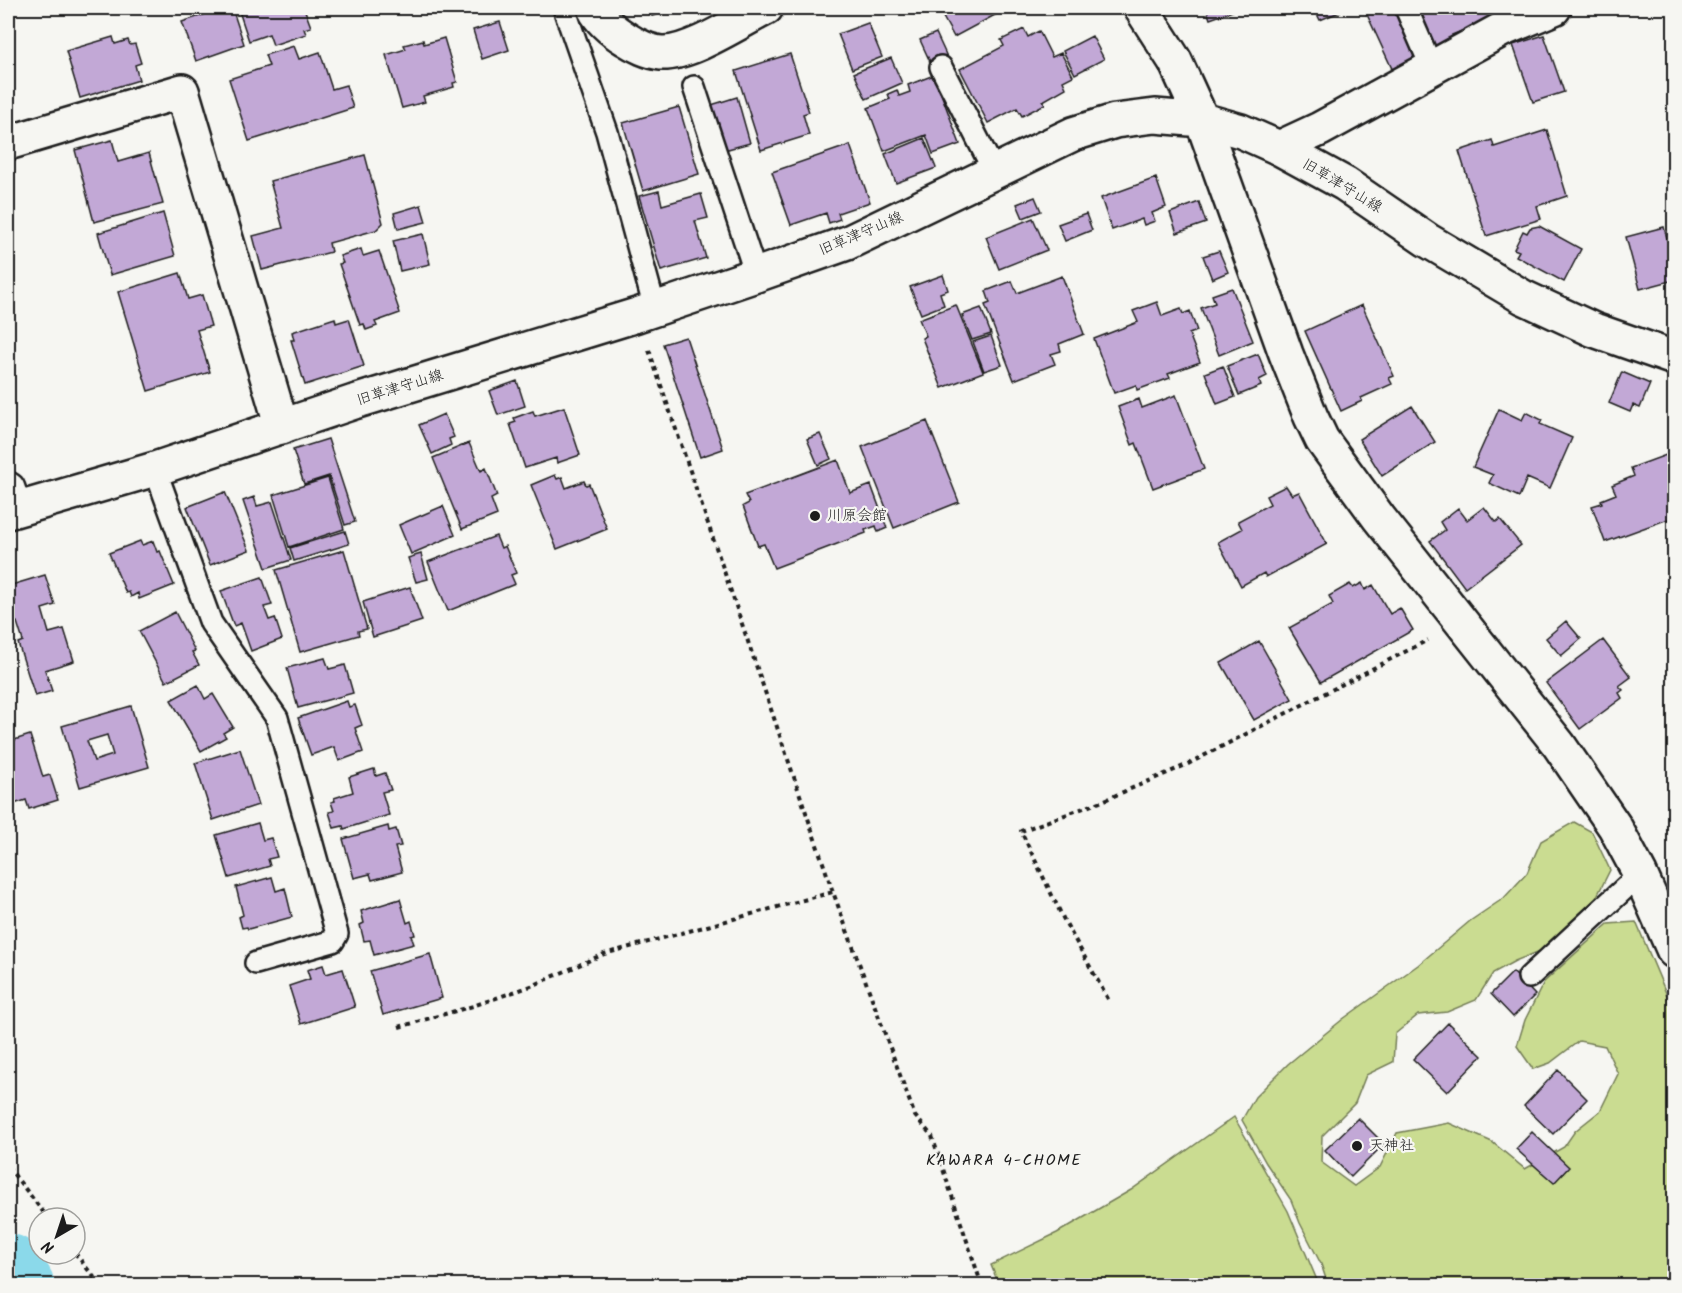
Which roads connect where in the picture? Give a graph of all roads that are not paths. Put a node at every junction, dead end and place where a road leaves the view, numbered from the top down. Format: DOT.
graph roads {
  1 [pos="564,8"];
  2 [pos="594,8"];
  3 [pos="766,8"];
  4 [pos="1141,8"];
  5 [pos="1406,8"];
  6 [pos="1554,8"];
  7 [pos="941,67"];
  8 [pos="1432,68"];
  9 [pos="693,87"];
  10 [pos="1202,120"];
  11 [pos="8,143"];
  12 [pos="1279,148"];
  13 [pos="995,173"];
  14 [pos="756,275"];
  15 [pos="646,312"];
  16 [pos="1674,358"];
  17 [pos="282,427"];
  18 [pos="155,469"];
  19 [pos="10,504"];
  20 [pos="1640,874"];
  21 [pos="1674,951"];
  22 [pos="256,963"];
  23 [pos="1529,977"];
  1 -- 15 [label="lane"];
  2 -- 3 [label="street"];
  4 -- 10 [label="street"];
  5 -- 8 [label="lane"];
  6 -- 8 [label="street"];
  7 -- 13 [label="lane"];
  8 -- 12 [label="street"];
  9 -- 14 [label="lane"];
  10 -- 12 [label="street, 旧草津守山線"];
  10 -- 13 [label="street, 旧草津守山線"];
  10 -- 20 [label="street"];
  11 -- 17 [label="street"];
  12 -- 16 [label="street, 旧草津守山線"];
  13 -- 14 [label="street, 旧草津守山線"];
  14 -- 15 [label="street, 旧草津守山線"];
  15 -- 17 [label="street, 旧草津守山線"];
  17 -- 18 [label="street, 旧草津守山線"];
  18 -- 19 [label="street, 旧草津守山線"];
  18 -- 22 [label="lane"];
  20 -- 21 [label="street"];
  20 -- 23 [label="lane"];
}
